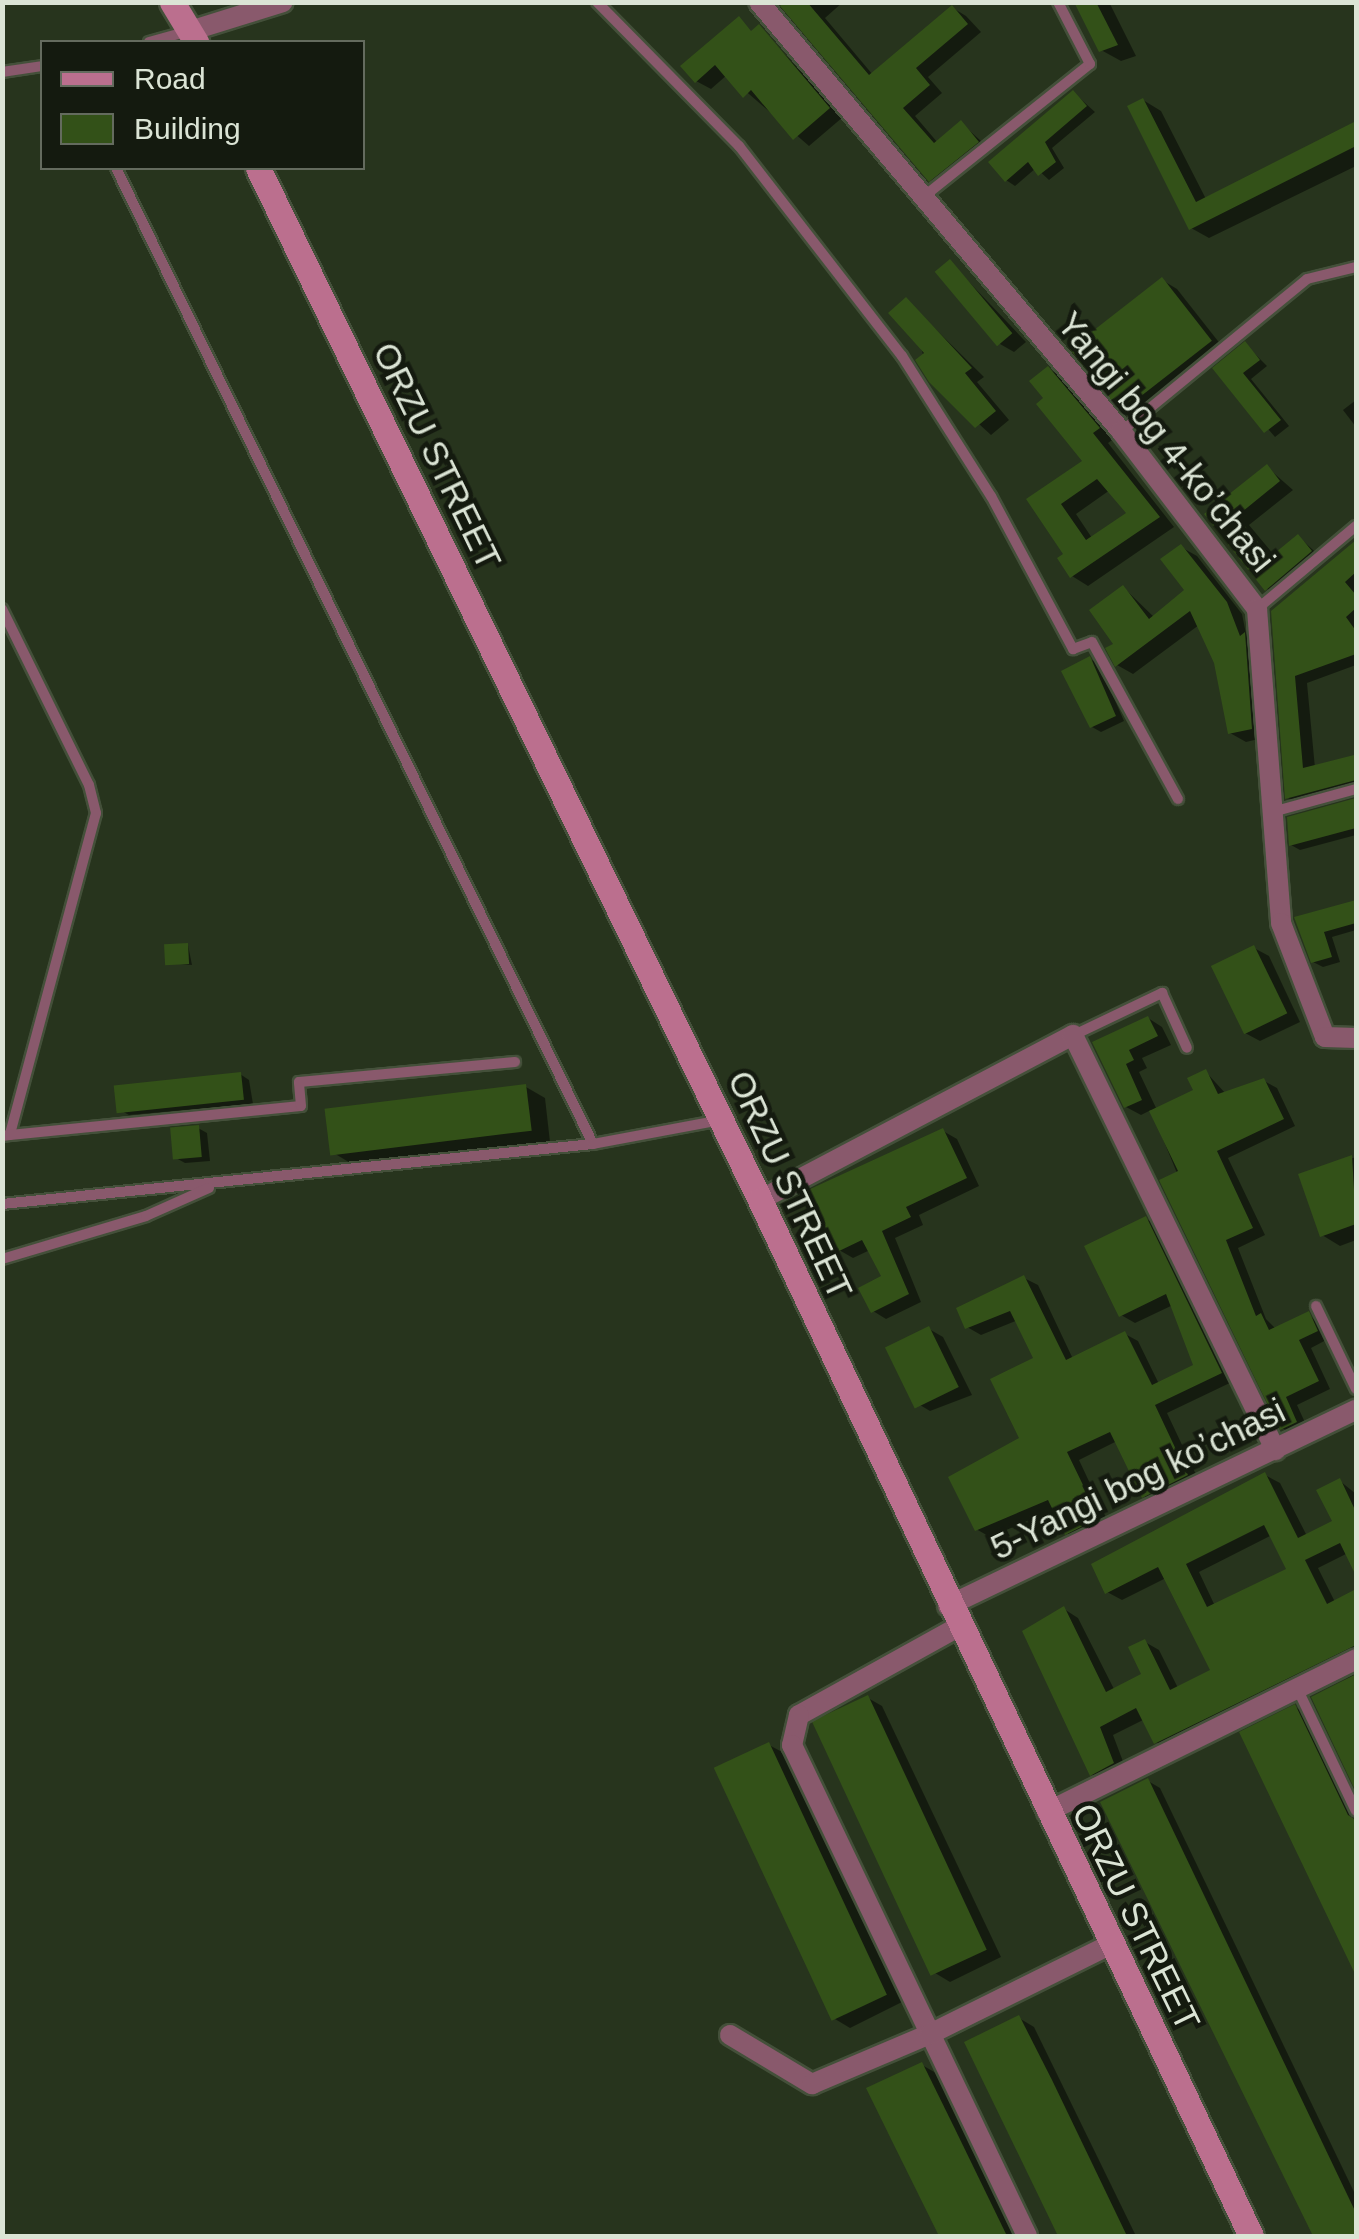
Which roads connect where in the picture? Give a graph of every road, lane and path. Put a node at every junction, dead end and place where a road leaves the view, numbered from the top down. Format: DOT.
graph roads {
  1 [pos="172,2"];
  2 [pos="282,2"];
  3 [pos="597,2"];
  4 [pos="1058,2"];
  5 [pos="763,4"];
  6 [pos="193,37"];
  7 [pos="167,40"];
  8 [pos="40,66"];
  9 [pos="2,72"];
  10 [pos="117,170"];
  11 [pos="259,170"];
  12 [pos="922,199"];
  13 [pos="1356,267"];
  14 [pos="1121,431"];
  15 [pos="1356,526"];
  16 [pos="2,609"];
  17 [pos="1257,609"];
  18 [pos="1356,789"];
  19 [pos="1178,799"];
  20 [pos="1271,812"];
  21 [pos="1073,1035"];
  22 [pos="1356,1038"];
  23 [pos="1188,1048"];
  24 [pos="514,1062"];
  25 [pos="721,1120"];
  26 [pos="6,1136"];
  27 [pos="593,1144"];
  28 [pos="218,1184"];
  29 [pos="760,1200"];
  30 [pos="2,1204"];
  31 [pos="2,1259"];
  32 [pos="1316,1306"];
  33 [pos="1356,1389"];
  34 [pos="1356,1410"];
  35 [pos="1275,1450"];
  36 [pos="953,1617"];
  37 [pos="1356,1659"];
  38 [pos="1298,1688"];
  39 [pos="1356,1811"];
  40 [pos="1047,1812"];
  41 [pos="1111,1944"];
  42 [pos="930,2034"];
  43 [pos="730,2035"];
  44 [pos="1027,2236"];
  45 [pos="1251,2236"];
  1 -- 6 [label="main road"];
  2 -- 6 [label="street"];
  3 -- 19 [label="lane"];
  4 -- 12 [label="lane"];
  5 -- 12 [label="street, Yangi bog 4-koʼchasi"];
  6 -- 7 [label="lane"];
  8 -- 9 [label="lane"];
  10 -- 27 [label="lane"];
  11 -- 25 [label="main road, ORZU STREET"];
  12 -- 14 [label="street, Yangi bog 4-koʼchasi"];
  13 -- 14 [label="lane"];
  14 -- 17 [label="street, Yangi bog 4-koʼchasi"];
  15 -- 17 [label="lane"];
  16 -- 26 [label="lane"];
  17 -- 20 [label="street, Yangi bog 4-koʼchasi"];
  18 -- 20 [label="lane"];
  20 -- 22 [label="street, Yangi bog 4-koʼchasi"];
  21 -- 23 [label="lane"];
  21 -- 29 [label="street"];
  21 -- 35 [label="street"];
  24 -- 26 [label="lane"];
  25 -- 27 [label="lane"];
  25 -- 29 [label="main road, ORZU STREET"];
  27 -- 28 [label="lane"];
  28 -- 30 [label="lane"];
  28 -- 31 [label="lane"];
  29 -- 36 [label="main road, ORZU STREET"];
  32 -- 33 [label="lane"];
  34 -- 35 [label="street, 5-Yangi bog koʼchasi"];
  35 -- 36 [label="street, 5-Yangi bog koʼchasi"];
  36 -- 40 [label="main road, ORZU STREET"];
  36 -- 42 [label="street, 5-Yangi bog koʼchasi"];
  37 -- 38 [label="street"];
  38 -- 39 [label="lane"];
  38 -- 40 [label="street"];
  40 -- 41 [label="main road, ORZU STREET"];
  41 -- 42 [label="street"];
  41 -- 45 [label="main road, ORZU STREET"];
  42 -- 43 [label="street"];
  42 -- 44 [label="street, 5-Yangi bog koʼchasi"];
}
